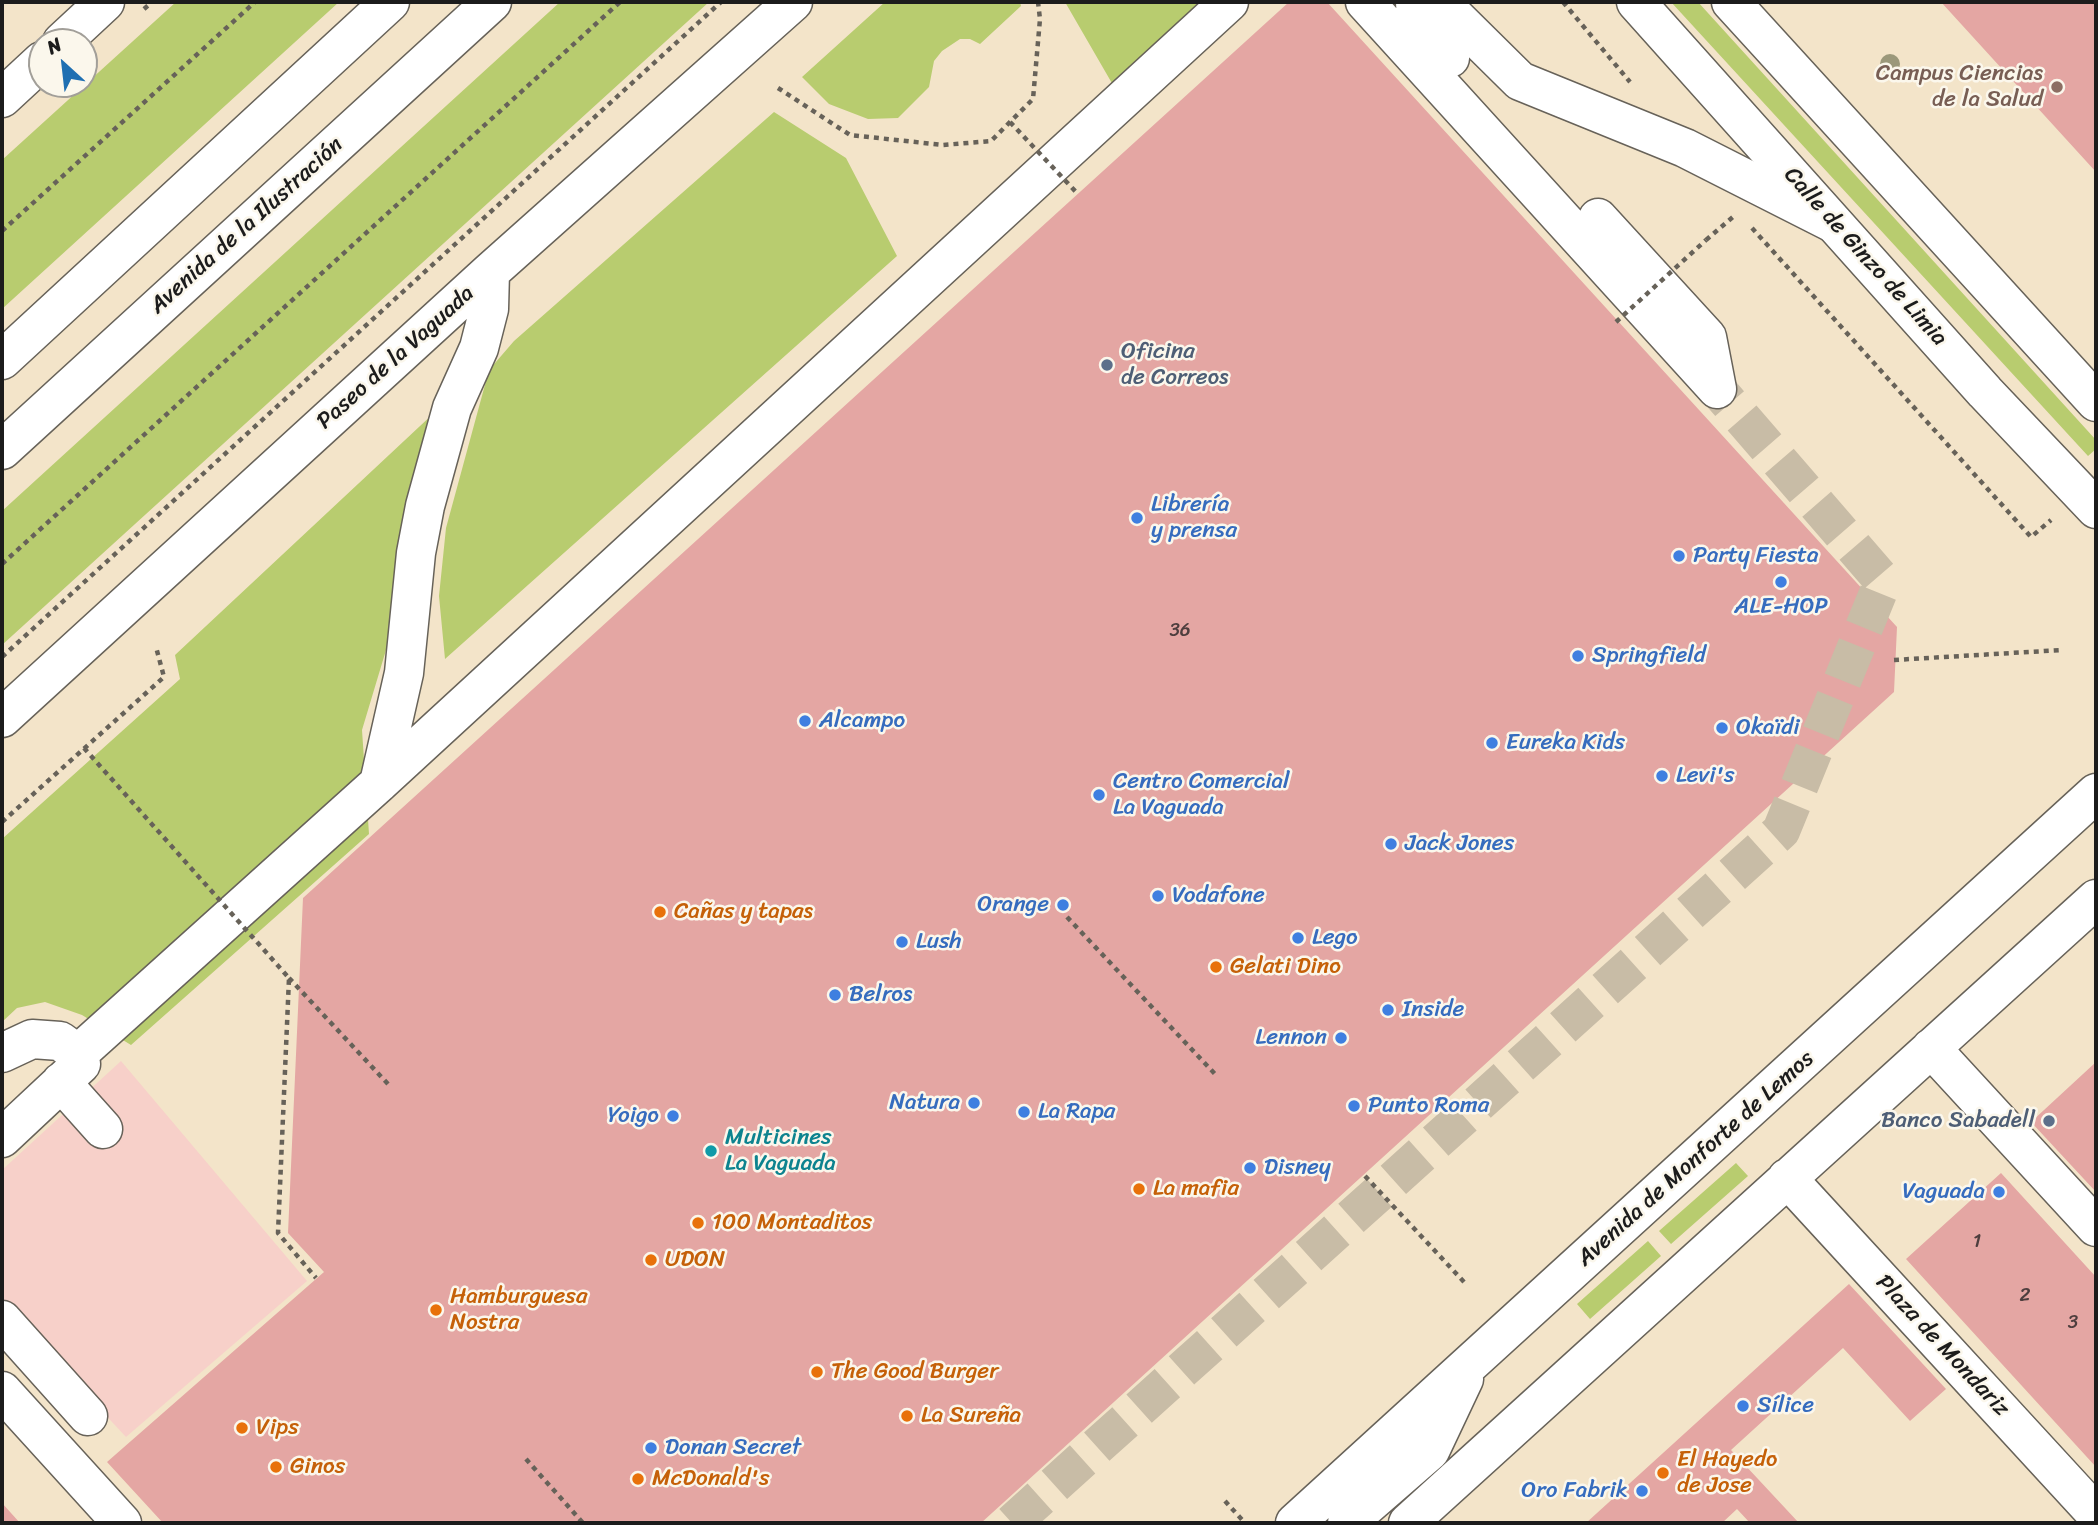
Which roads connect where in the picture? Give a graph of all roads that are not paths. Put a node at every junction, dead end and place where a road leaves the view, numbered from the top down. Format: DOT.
graph roads {
  1 [pos="105,2"];
  2 [pos="390,2"];
  3 [pos="492,2"];
  4 [pos="793,2"];
  5 [pos="1229,2"];
  6 [pos="1366,2"];
  7 [pos="1636,2"];
  8 [pos="1731,2"];
  9 [pos="1424,8"];
  10 [pos="77,28"];
  11 [pos="28,74"];
  12 [pos="2,98"];
  13 [pos="1835,223"];
  14 [pos="490,272"];
  15 [pos="2,360"];
  16 [pos="2096,402"];
  17 [pos="2,450"];
  18 [pos="2096,509"];
  19 [pos="2,718"];
  20 [pos="379,783"];
  21 [pos="2096,793"];
  22 [pos="2096,899"];
  23 [pos="1931,1048"];
  24 [pos="2,1053"];
  25 [pos="70,1068"];
  26 [pos="103,1129"];
  27 [pos="4,1137"];
  28 [pos="1787,1178"];
  29 [pos="2096,1227"];
  30 [pos="2,1320"];
  31 [pos="2,1357"];
  32 [pos="1472,1361"];
  33 [pos="2,1391"];
  34 [pos="2096,1514"];
  35 [pos="122,1523"];
  36 [pos="1295,1523"];
  37 [pos="1347,1523"];
  38 [pos="1408,1523"];
  1 -- 10 [label="main road"];
  2 -- 15 [label="main road"];
  3 -- 17 [label="main road, Avenida de la Ilustración"];
  4 -- 14 [label="main road, Paseo de la Vaguada"];
  5 -- 20 [label="main road"];
  6 -- 9 [label="main road"];
  7 -- 13 [label="main road, Calle de Ginzo de Limia"];
  8 -- 16 [label="main road"];
  9 -- 13 [label="main road"];
  11 -- 12 [label="main road"];
  13 -- 18 [label="main road, Calle de Ginzo de Limia"];
  14 -- 19 [label="main road, Paseo de la Vaguada"];
  14 -- 20 [label="main road"];
  20 -- 25 [label="main road"];
  21 -- 32 [label="main road, Avenida de Monforte de Lemos"];
  22 -- 23 [label="main road"];
  23 -- 28 [label="main road"];
  23 -- 29 [label="main road"];
  24 -- 25 [label="main road"];
  25 -- 26 [label="main road"];
  25 -- 27 [label="main road"];
  28 -- 34 [label="main road, Plaza de Mondariz"];
  28 -- 38 [label="main road"];
  30 -- 31 [label="main road"];
  32 -- 36 [label="main road, Avenida de Monforte de Lemos"];
  32 -- 37 [label="main road"];
  33 -- 35 [label="main road"];
}
